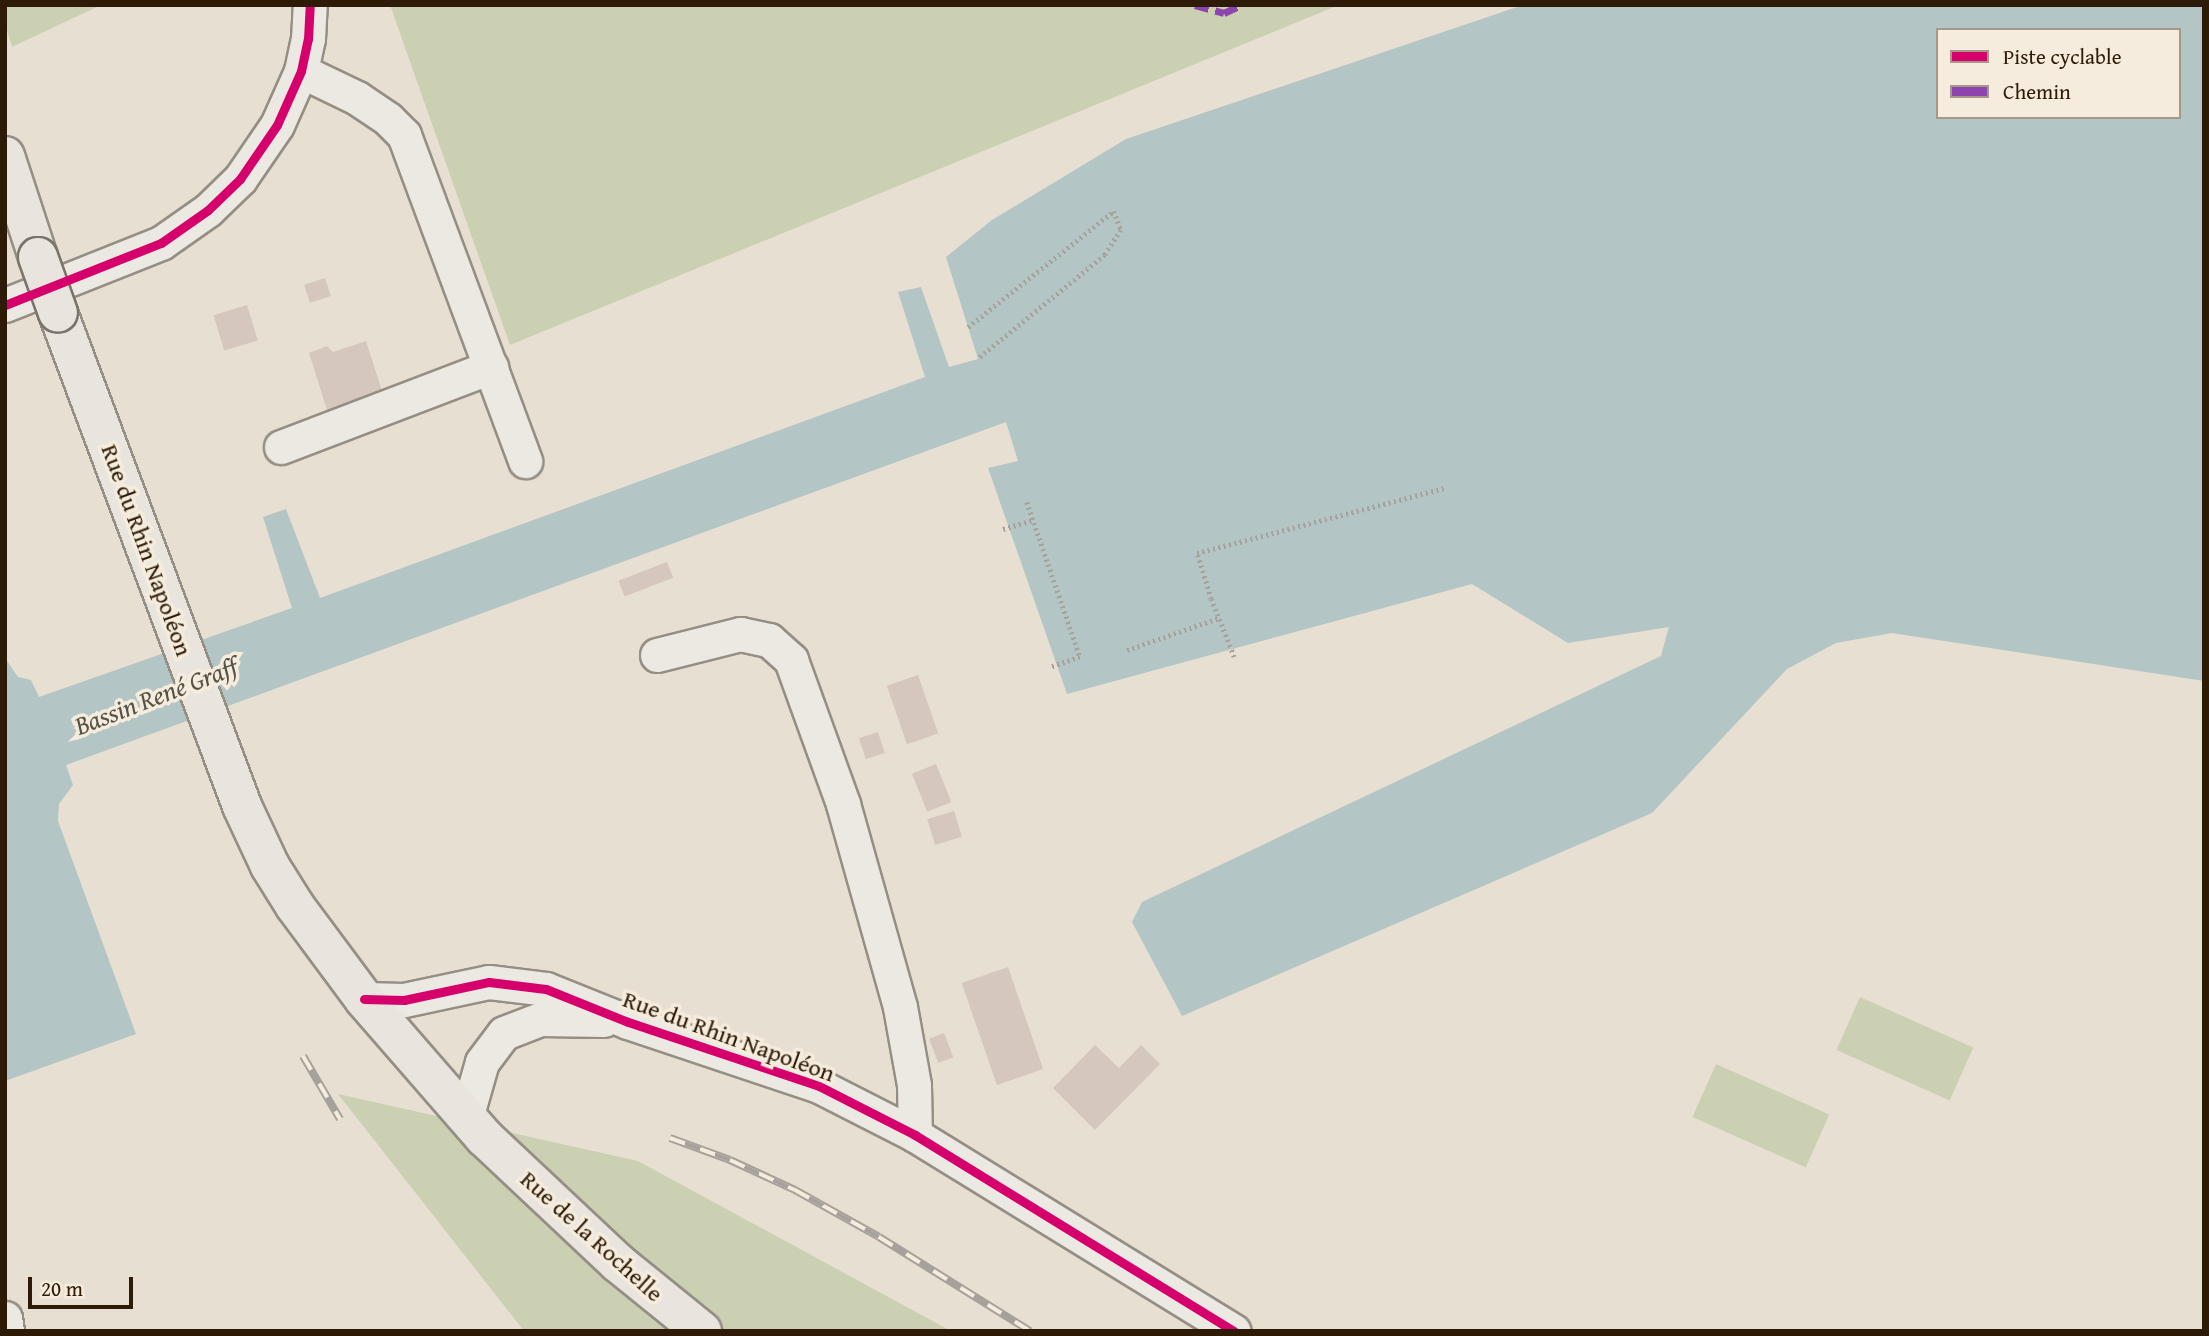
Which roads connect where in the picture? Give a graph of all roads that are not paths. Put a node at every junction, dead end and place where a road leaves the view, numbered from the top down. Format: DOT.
graph roads {
  1 [pos="310,5"];
  2 [pos="301,71"];
  3 [pos="5,156"];
  4 [pos="5,304"];
  5 [pos="491,367"];
  6 [pos="281,447"];
  7 [pos="526,461"];
  8 [pos="657,655"];
  9 [pos="364,999"];
  10 [pos="628,1022"];
  11 [pos="475,1128"];
  12 [pos="915,1135"];
  13 [pos="5,1318"];
  14 [pos="7,1331"];
  15 [pos="702,1331"];
  16 [pos="1233,1331"];
  1 -- 2 [label="street"];
  2 -- 4 [label="street"];
  2 -- 5 [label="street"];
  3 -- 9 [label="main road, Rue du Rhin Napoléon, bridge"];
  5 -- 6 [label="street"];
  5 -- 7 [label="street"];
  8 -- 12 [label="street"];
  9 -- 10 [label="street, Rue du Rhin Napoléon"];
  9 -- 11 [label="main road, Rue du Rhin Napoléon"];
  10 -- 11 [label="street, Rue du Rhin Napoléon"];
  10 -- 12 [label="street, Rue du Rhin Napoléon"];
  11 -- 15 [label="main road, Rue de la Rochelle"];
  12 -- 16 [label="street, Rue du Rhin Napoléon"];
  13 -- 14 [label="street"];
}
